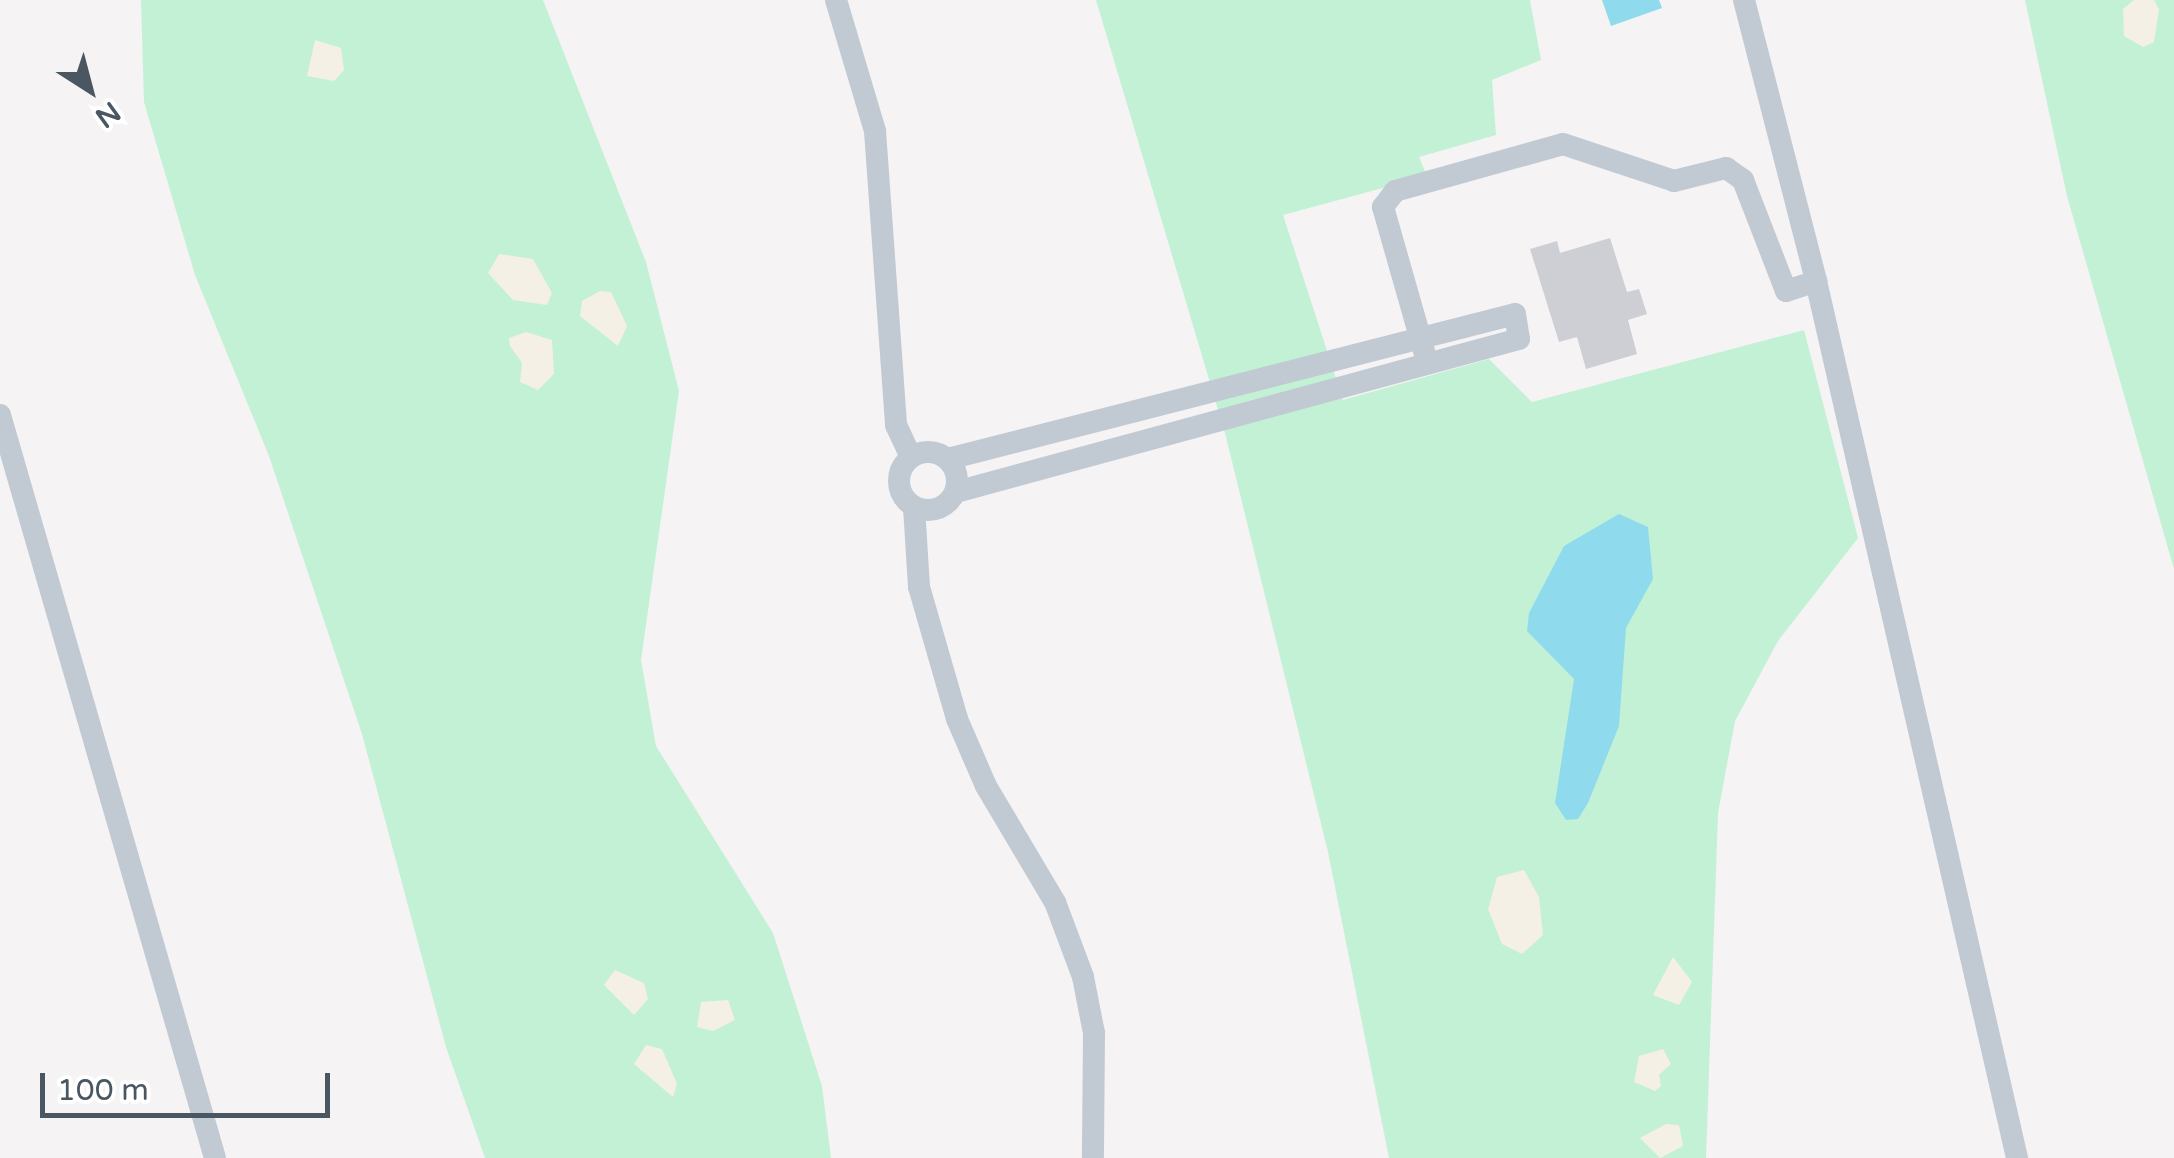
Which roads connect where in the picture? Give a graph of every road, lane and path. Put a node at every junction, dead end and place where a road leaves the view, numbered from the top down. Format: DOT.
graph roads {
  1 [pos="836,0"];
  2 [pos="1744,0"];
  3 [pos="1816,281"];
  4 [pos="1421,340"];
  5 [pos="1428,364"];
  6 [pos="1205,397"];
  7 [pos="0,415"];
  8 [pos="1212,423"];
  9 [pos="911,457"];
  10 [pos="948,459"];
  11 [pos="956,492"];
  12 [pos="914,507"];
  13 [pos="215,1158"];
  14 [pos="1093,1158"];
  15 [pos="2017,1158"];
  1 -- 9 [label="street"];
  2 -- 3 [label="street"];
  3 -- 4 [label="street"];
  3 -- 15 [label="street"];
  4 -- 5 [label="street"];
  4 -- 5 [label="street"];
  4 -- 6 [label="street"];
  5 -- 8 [label="street"];
  6 -- 8 [label="street"];
  6 -- 10 [label="street"];
  7 -- 13 [label="street"];
  8 -- 11 [label="street"];
  9 -- 10 [label="street"];
  9 -- 12 [label="street"];
  10 -- 11 [label="street"];
  11 -- 12 [label="street"];
  12 -- 14 [label="street"];
}
